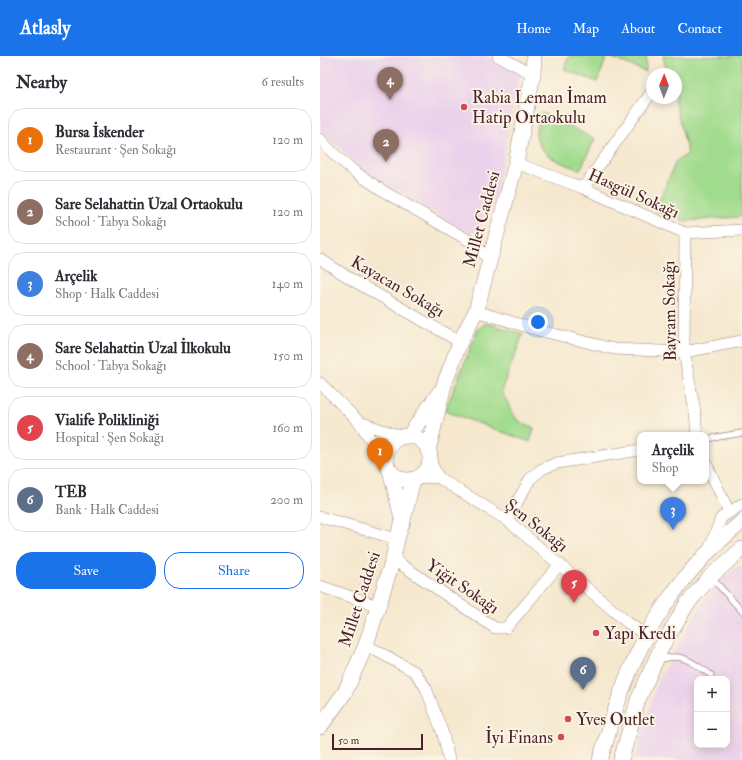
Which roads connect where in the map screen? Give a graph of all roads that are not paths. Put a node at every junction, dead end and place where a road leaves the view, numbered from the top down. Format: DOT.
graph roads {
  1 [pos="498,56"];
  2 [pos="534,56"];
  3 [pos="533,74"];
  4 [pos="646,100"];
  5 [pos="320,139"];
  6 [pos="516,163"];
  7 [pos="583,188"];
  8 [pos="742,230"];
  9 [pos="685,233"];
  10 [pos="320,259"];
  11 [pos="489,260"];
  12 [pos="476,311"];
  13 [pos="742,341"];
  14 [pos="460,342"];
  15 [pos="684,352"];
  16 [pos="320,384"];
  17 [pos="444,385"];
  18 [pos="359,422"];
  19 [pos="696,432"];
  20 [pos="742,433"];
  21 [pos="406,437"];
  22 [pos="709,438"];
  23 [pos="637,450"];
  24 [pos="429,455"];
  25 [pos="388,467"];
  26 [pos="709,469"];
  27 [pos="416,478"];
  28 [pos="439,478"];
  29 [pos="742,504"];
  30 [pos="729,512"];
  31 [pos="320,517"];
  32 [pos="507,520"];
  33 [pos="403,521"];
  34 [pos="742,522"];
  35 [pos="397,539"];
  36 [pos="742,549"];
  37 [pos="708,551"];
  38 [pos="393,559"];
  39 [pos="560,564"];
  40 [pos="711,576"];
  41 [pos="320,586"];
  42 [pos="377,606"];
  43 [pos="742,611"];
  44 [pos="646,635"];
  45 [pos="366,644"];
  46 [pos="655,661"];
  47 [pos="711,676"];
  48 [pos="320,727"];
  49 [pos="449,760"];
  50 [pos="600,760"];
  51 [pos="622,760"];
  1 -- 3 [label="street"];
  2 -- 3 [label="street, Millet Caddesi"];
  3 -- 6 [label="street, Millet Caddesi"];
  4 -- 7 [label="street"];
  5 -- 11 [label="street"];
  6 -- 7 [label="street, Hasgül Sokağı"];
  6 -- 11 [label="street, Millet Caddesi"];
  7 -- 9 [label="street, Hasgül Sokağı"];
  8 -- 9 [label="street, Hasgül Sokağı"];
  9 -- 15 [label="street, Bayram Sokağı"];
  10 -- 14 [label="street, Kayacan Sokağı"];
  11 -- 12 [label="street, Millet Caddesi"];
  12 -- 14 [label="street, Millet Caddesi"];
  12 -- 15 [label="street"];
  13 -- 15 [label="street"];
  14 -- 17 [label="street, Millet Caddesi"];
  15 -- 19 [label="street, Bayram Sokağı"];
  16 -- 18 [label="street"];
  17 -- 21 [label="street"];
  17 -- 24 [label="street"];
  18 -- 21 [label="street"];
  18 -- 25 [label="street"];
  20 -- 22 [label="lane"];
  21 -- 24 [label="street"];
  21 -- 25 [label="street"];
  23 -- 32 [label="street"];
  24 -- 27 [label="street"];
  24 -- 28 [label="street"];
  25 -- 27 [label="street"];
  25 -- 33 [label="street"];
  26 -- 30 [label="street"];
  27 -- 28 [label="street, Şen Sokağı"];
  27 -- 33 [label="street, Millet Caddesi"];
  28 -- 32 [label="street, Şen Sokağı"];
  29 -- 30 [label="street"];
  30 -- 37 [label="street"];
  31 -- 35 [label="street"];
  32 -- 39 [label="street, Şen Sokağı"];
  33 -- 35 [label="street, Millet Caddesi"];
  34 -- 37 [label="street"];
  35 -- 38 [label="street, Millet Caddesi"];
  36 -- 40 [label="street"];
  37 -- 44 [label="street"];
  38 -- 39 [label="street, Yiğit Sokağı"];
  38 -- 42 [label="street, Millet Caddesi"];
  39 -- 44 [label="street, Şen Sokağı"];
  40 -- 43 [label="lane"];
  40 -- 46 [label="street"];
  41 -- 42 [label="street"];
  42 -- 45 [label="street, Millet Caddesi"];
  44 -- 50 [label="street"];
  45 -- 48 [label="street, Millet Caddesi"];
  45 -- 49 [label="street"];
  46 -- 47 [label="lane"];
  46 -- 51 [label="street"];
}
